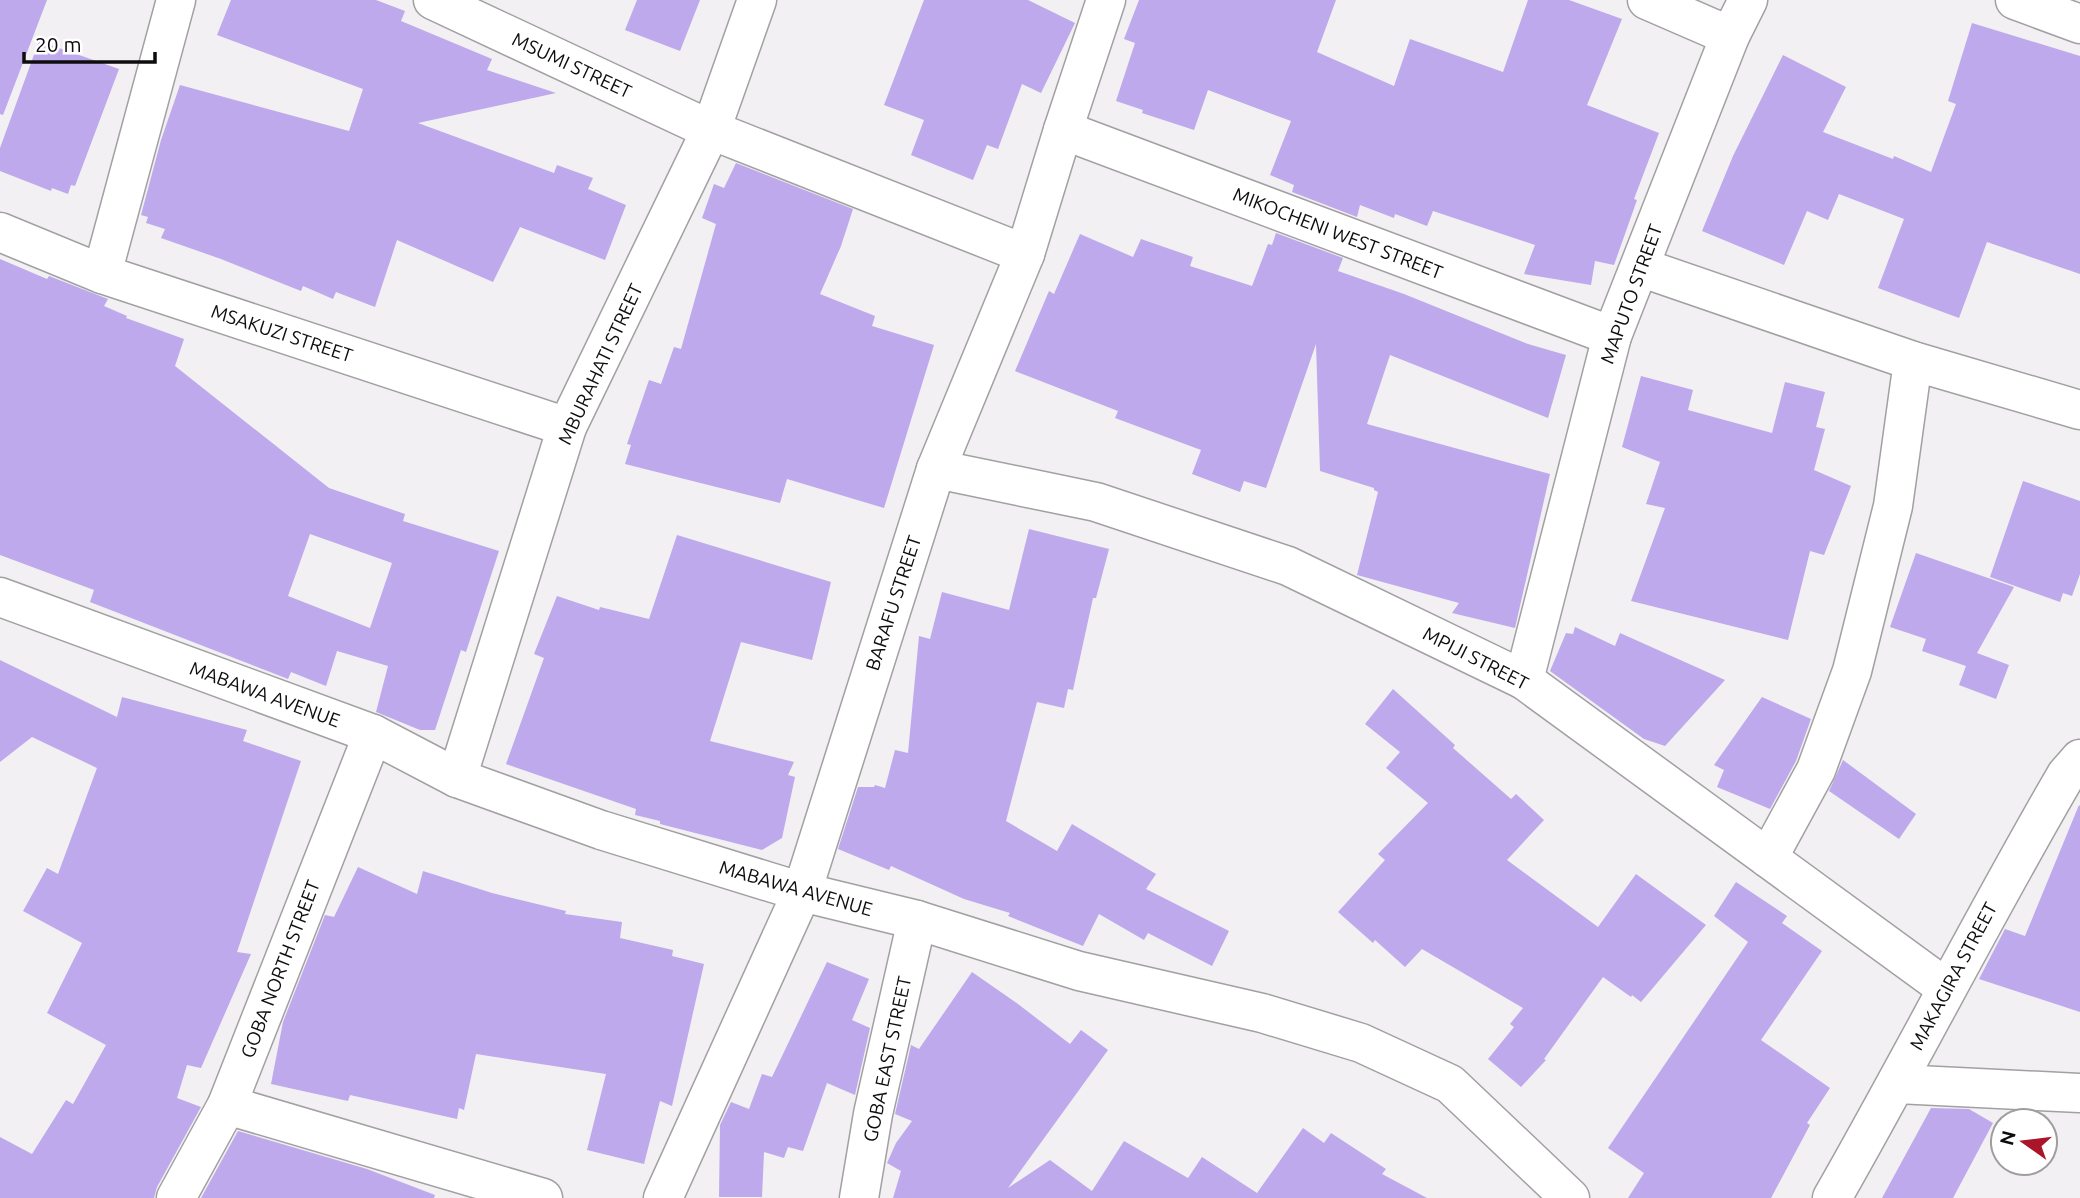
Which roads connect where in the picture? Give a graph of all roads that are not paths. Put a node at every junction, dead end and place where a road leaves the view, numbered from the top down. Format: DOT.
graph roads {
  1 [pos="176,0"];
  2 [pos="433,0"];
  3 [pos="757,0"];
  4 [pos="1106,0"];
  5 [pos="1647,0"];
  6 [pos="1748,0"];
  7 [pos="2015,0"];
  8 [pos="2080,24"];
  9 [pos="1730,36"];
  10 [pos="711,130"];
  11 [pos="1063,130"];
  12 [pos="0,232"];
  13 [pos="1025,254"];
  14 [pos="1640,267"];
  15 [pos="102,274"];
  16 [pos="1612,336"];
  17 [pos="1913,361"];
  18 [pos="2080,410"];
  19 [pos="567,427"];
  20 [pos="936,469"];
  21 [pos="0,597"];
  22 [pos="1524,680"];
  23 [pos="373,734"];
  24 [pos="2080,759"];
  25 [pos="457,778"];
  26 [pos="1768,858"];
  27 [pos="802,892"];
  28 [pos="917,920"];
  29 [pos="1946,988"];
  30 [pos="1897,1084"];
  31 [pos="2080,1093"];
  32 [pos="227,1105"];
  33 [pos="176,1198"];
  34 [pos="543,1198"];
  35 [pos="663,1198"];
  36 [pos="859,1198"];
  37 [pos="1570,1198"];
  38 [pos="1832,1198"];
  1 -- 15 [label="street"];
  2 -- 10 [label="street, MSUMI STREET"];
  3 -- 10 [label="street, MBURAHATI STREET"];
  4 -- 11 [label="street, BARAFU STREET"];
  5 -- 9 [label="street"];
  6 -- 9 [label="street, MAPUTO STREET"];
  7 -- 8 [label="street"];
  9 -- 14 [label="street, MAPUTO STREET"];
  10 -- 13 [label="street, MSUMI STREET"];
  10 -- 19 [label="street, MBURAHATI STREET"];
  11 -- 13 [label="street, BARAFU STREET"];
  11 -- 16 [label="street, MIKOCHENI WEST STREET"];
  12 -- 15 [label="street, MSAKUZI STREET"];
  13 -- 20 [label="street, BARAFU STREET"];
  14 -- 16 [label="street, MAPUTO STREET"];
  14 -- 17 [label="street"];
  15 -- 19 [label="street, MSAKUZI STREET"];
  16 -- 22 [label="street, MAPUTO STREET"];
  17 -- 18 [label="street"];
  17 -- 26 [label="street"];
  19 -- 25 [label="street, MBURAHATI STREET"];
  20 -- 22 [label="street, MPIJI STREET"];
  20 -- 27 [label="street, BARAFU STREET"];
  21 -- 23 [label="street, MABAWA AVENUE"];
  22 -- 26 [label="street, MPIJI STREET"];
  23 -- 25 [label="street, MABAWA AVENUE"];
  23 -- 32 [label="street, GOBA NORTH STREET"];
  24 -- 29 [label="street, MAKAGIRA STREET"];
  25 -- 27 [label="street, MABAWA AVENUE"];
  26 -- 29 [label="street, MPIJI STREET"];
  27 -- 28 [label="street, MABAWA AVENUE"];
  27 -- 35 [label="street, BARAFU STREET"];
  28 -- 36 [label="street, GOBA EAST STREET"];
  28 -- 37 [label="street, MABAWA AVENUE"];
  29 -- 30 [label="street, MAKAGIRA STREET"];
  30 -- 31 [label="street"];
  30 -- 38 [label="street, MAKAGIRA STREET"];
  32 -- 33 [label="street, GOBA NORTH STREET"];
  32 -- 34 [label="street"];
}
